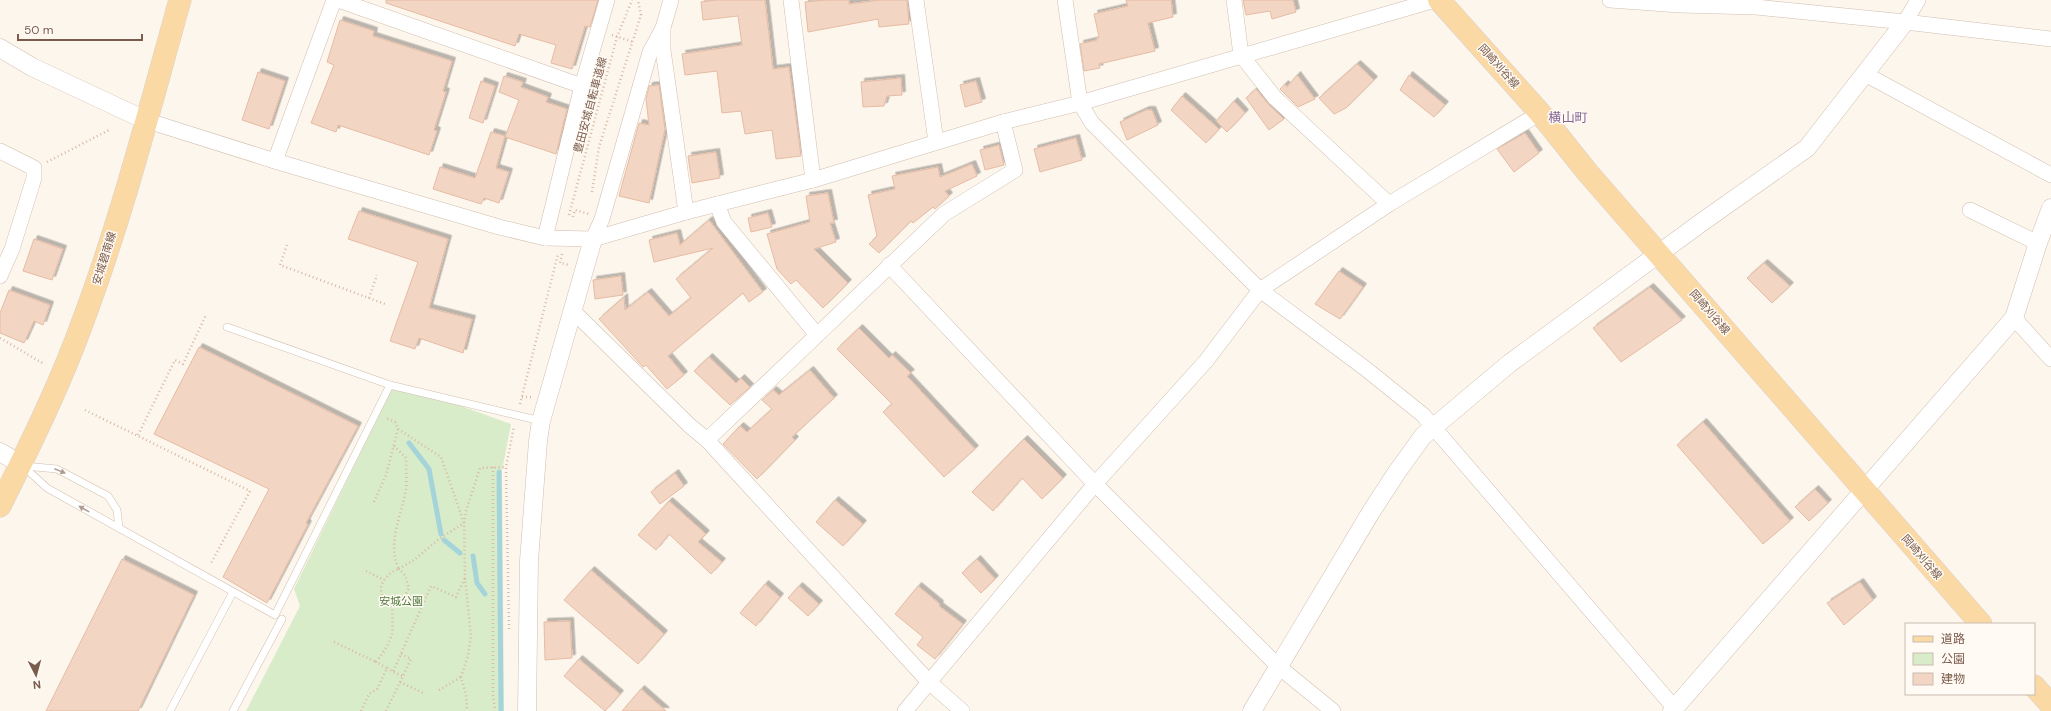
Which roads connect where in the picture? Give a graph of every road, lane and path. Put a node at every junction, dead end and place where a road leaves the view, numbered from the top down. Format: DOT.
graph roads {
  1 [pos="180,0"];
  2 [pos="334,0"];
  3 [pos="338,0"];
  4 [pos="607,0"];
  5 [pos="632,0"];
  6 [pos="672,0"];
  7 [pos="791,0"];
  8 [pos="916,0"];
  9 [pos="1065,0"];
  10 [pos="1234,0"];
  11 [pos="1435,0"];
  12 [pos="1439,0"];
  13 [pos="1610,0"];
  14 [pos="1918,0"];
  15 [pos="1905,22"];
  16 [pos="663,28"];
  17 [pos="2051,40"];
  18 [pos="0,48"];
  19 [pos="1241,55"];
  20 [pos="1865,74"];
  21 [pos="582,86"];
  22 [pos="1080,102"];
  23 [pos="1540,112"];
  24 [pos="145,120"];
  25 [pos="1003,122"];
  26 [pos="111,129"];
  27 [pos="936,142"];
  28 [pos="0,151"];
  29 [pos="275,161"];
  30 [pos="34,168"];
  31 [pos="2051,176"];
  32 [pos="813,180"];
  33 [pos="717,204"];
  34 [pos="1389,204"];
  35 [pos="2051,208"];
  36 [pos="1970,210"];
  37 [pos="686,212"];
  38 [pos="589,214"];
  39 [pos="569,215"];
  40 [pos="573,217"];
  41 [pos="545,238"];
  42 [pos="593,240"];
  43 [pos="2038,243"];
  44 [pos="288,245"];
  45 [pos="6,246"];
  46 [pos="563,251"];
  47 [pos="1660,254"];
  48 [pos="570,265"];
  49 [pos="889,265"];
  50 [pos="377,275"];
  51 [pos="0,276"];
  52 [pos="1260,290"];
  53 [pos="369,298"];
  54 [pos="385,304"];
  55 [pos="574,311"];
  56 [pos="206,315"];
  57 [pos="2014,318"];
  58 [pos="227,327"];
  59 [pos="817,335"];
  60 [pos="0,338"];
  61 [pos="2051,359"];
  62 [pos="44,364"];
  63 [pos="390,385"];
  64 [pos="85,410"];
  65 [pos="384,416"];
  66 [pos="541,421"];
  67 [pos="1433,426"];
  68 [pos="398,429"];
  69 [pos="138,435"];
  70 [pos="707,440"];
  71 [pos="393,444"];
  72 [pos="0,452"];
  73 [pos="22,465"];
  74 [pos="493,467"];
  75 [pos="506,468"];
  76 [pos="1095,484"];
  77 [pos="1865,491"];
  78 [pos="374,502"];
  79 [pos="0,506"];
  80 [pos="464,523"];
  81 [pos="119,528"];
  82 [pos="210,566"];
  83 [pos="398,569"];
  84 [pos="366,571"];
  85 [pos="465,578"];
  86 [pos="384,580"];
  87 [pos="233,592"];
  88 [pos="392,604"];
  89 [pos="282,619"];
  90 [pos="1980,623"];
  91 [pos="334,642"];
  92 [pos="401,654"];
  93 [pos="376,662"];
  94 [pos="1280,666"];
  95 [pos="387,668"];
  96 [pos="393,672"];
  97 [pos="403,676"];
  98 [pos="461,677"];
  99 [pos="400,682"];
  100 [pos="929,682"];
  101 [pos="2035,687"];
  102 [pos="439,690"];
  103 [pos="423,693"];
  104 [pos="2051,705"];
  105 [pos="1674,710"];
  106 [pos="170,711"];
  107 [pos="232,711"];
  108 [pos="361,711"];
  109 [pos="386,711"];
  110 [pos="467,711"];
  111 [pos="495,711"];
  112 [pos="527,711"];
  113 [pos="905,711"];
  114 [pos="962,711"];
  115 [pos="1252,711"];
  116 [pos="1333,711"];
  1 -- 24 [label="main road, 安城碧南線"];
  2 -- 29 [label="street"];
  3 -- 21 [label="street"];
  4 -- 21 [label="street"];
  5 -- 39 [label="path, 豊田安城自転車道線"];
  6 -- 16 [label="street"];
  7 -- 32 [label="street"];
  8 -- 27 [label="street"];
  9 -- 22 [label="street"];
  10 -- 19 [label="street"];
  11 -- 19 [label="street"];
  12 -- 23 [label="main road, 岡崎刈谷線"];
  13 -- 15 [label="street"];
  14 -- 15 [label="street"];
  15 -- 17 [label="street"];
  15 -- 20 [label="street"];
  16 -- 37 [label="street"];
  16 -- 42 [label="street"];
  18 -- 24 [label="street"];
  19 -- 22 [label="street"];
  19 -- 34 [label="street"];
  20 -- 31 [label="street"];
  20 -- 47 [label="street"];
  21 -- 41 [label="street"];
  22 -- 25 [label="street"];
  22 -- 52 [label="street"];
  23 -- 34 [label="street"];
  23 -- 47 [label="main road, 岡崎刈谷線"];
  24 -- 29 [label="street"];
  24 -- 73 [label="main road, 安城碧南線"];
  25 -- 27 [label="street"];
  25 -- 49 [label="street"];
  26 -- 30 [label="path"];
  27 -- 32 [label="street"];
  28 -- 30 [label="street"];
  29 -- 41 [label="street"];
  30 -- 45 [label="street"];
  32 -- 33 [label="street"];
  33 -- 37 [label="street"];
  33 -- 59 [label="street"];
  34 -- 52 [label="street"];
  35 -- 43 [label="street"];
  36 -- 43 [label="street"];
  37 -- 42 [label="street"];
  38 -- 40 [label="path"];
  41 -- 42 [label="street"];
  42 -- 55 [label="street"];
  43 -- 57 [label="street"];
  44 -- 53 [label="path"];
  45 -- 51 [label="street"];
  46 -- 48 [label="path"];
  47 -- 67 [label="street"];
  47 -- 77 [label="main road, 岡崎刈谷線"];
  49 -- 59 [label="street"];
  49 -- 76 [label="street"];
  50 -- 53 [label="path"];
  52 -- 67 [label="street"];
  52 -- 76 [label="street"];
  53 -- 54 [label="path"];
  55 -- 66 [label="street"];
  55 -- 70 [label="street"];
  56 -- 69 [label="path"];
  57 -- 61 [label="street"];
  57 -- 77 [label="street"];
  58 -- 63 [label="lane"];
  59 -- 70 [label="street"];
  60 -- 62 [label="path"];
  63 -- 66 [label="lane"];
  63 -- 89 [label="lane"];
  64 -- 69 [label="path"];
  65 -- 68 [label="path"];
  66 -- 112 [label="street"];
  67 -- 94 [label="street"];
  67 -- 105 [label="street"];
  68 -- 71 [label="path"];
  68 -- 80 [label="path"];
  69 -- 82 [label="path"];
  70 -- 100 [label="street"];
  71 -- 78 [label="path"];
  71 -- 83 [label="path"];
  72 -- 73 [label="street"];
  73 -- 79 [label="main road, 安城碧南線"];
  81 -- 73 [label="lane, one-way"];
  73 -- 81 [label="lane, one-way"];
  74 -- 75 [label="path"];
  74 -- 80 [label="path"];
  74 -- 111 [label="path"];
  76 -- 94 [label="street"];
  76 -- 100 [label="street"];
  77 -- 90 [label="main road, 岡崎刈谷線"];
  77 -- 105 [label="street"];
  80 -- 83 [label="path"];
  80 -- 85 [label="path"];
  81 -- 87 [label="lane"];
  83 -- 86 [label="path"];
  83 -- 88 [label="path"];
  84 -- 86 [label="path"];
  85 -- 92 [label="path"];
  85 -- 98 [label="path"];
  86 -- 88 [label="path"];
  87 -- 89 [label="lane"];
  87 -- 106 [label="lane"];
  88 -- 93 [label="path"];
  89 -- 107 [label="lane"];
  91 -- 93 [label="path"];
  92 -- 96 [label="path"];
  92 -- 97 [label="path"];
  93 -- 95 [label="path"];
  94 -- 115 [label="street"];
  94 -- 116 [label="street"];
  95 -- 96 [label="path"];
  95 -- 108 [label="path"];
  96 -- 97 [label="path"];
  97 -- 99 [label="path"];
  98 -- 102 [label="path"];
  98 -- 110 [label="path"];
  99 -- 103 [label="path"];
  99 -- 109 [label="path"];
  100 -- 113 [label="street"];
  100 -- 114 [label="street"];
  101 -- 104 [label="main road"];
}
